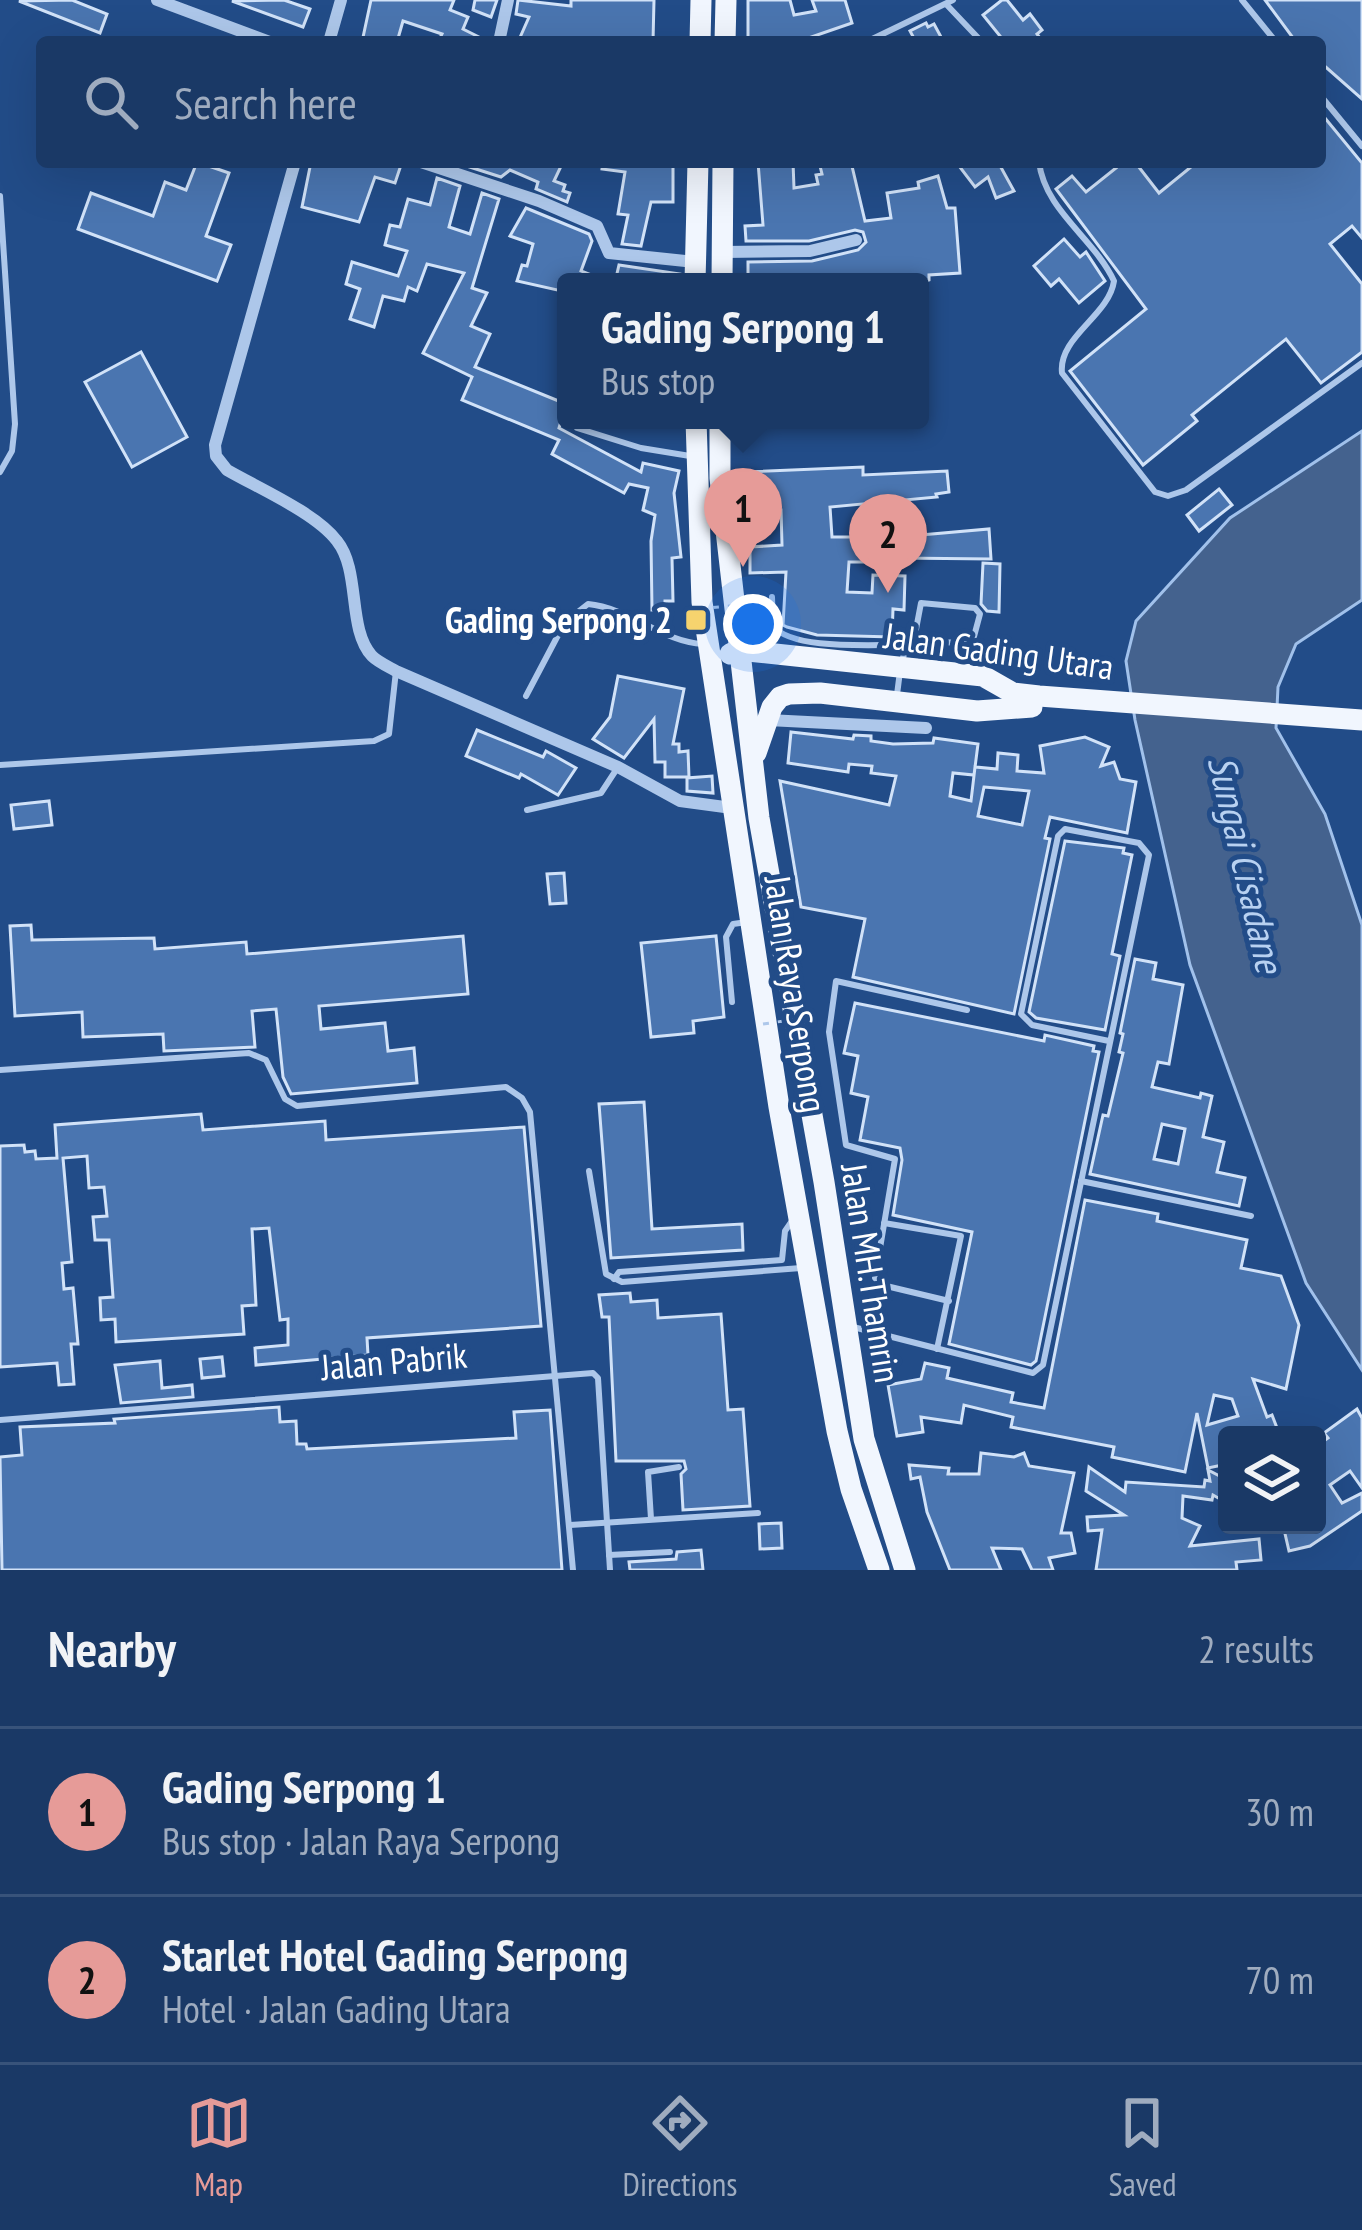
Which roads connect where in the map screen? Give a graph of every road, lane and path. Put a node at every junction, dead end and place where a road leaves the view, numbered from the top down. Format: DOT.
graph roads {
  1 [pos="157,0"];
  2 [pos="341,0"];
  3 [pos="508,0"];
  4 [pos="701,0"];
  5 [pos="725,0"];
  6 [pos="1242,0"];
  7 [pos="950,2"];
  8 [pos="254,36"];
  9 [pos="331,36"];
  10 [pos="500,36"];
  11 [pos="700,36"];
  12 [pos="725,36"];
  13 [pos="879,36"];
  14 [pos="977,36"];
  15 [pos="1271,36"];
  16 [pos="1326,102"];
  17 [pos="1362,146"];
  18 [pos="293,168"];
  19 [pos="698,168"];
  20 [pos="723,168"];
  21 [pos="1039,168"];
  22 [pos="456,169"];
  23 [pos="0,196"];
  24 [pos="856,240"];
  25 [pos="723,252"];
  26 [pos="695,272"];
  27 [pos="722,273"];
  28 [pos="1362,363"];
  29 [pos="580,429"];
  30 [pos="696,429"];
  31 [pos="721,429"];
  32 [pos="696,457"];
  33 [pos="0,472"];
  34 [pos="772,597"];
  35 [pos="740,604"];
  36 [pos="698,609"];
  37 [pos="708,644"];
  38 [pos="738,650"];
  39 [pos="907,655"];
  40 [pos="396,671"];
  41 [pos="713,677"];
  42 [pos="526,696"];
  43 [pos="1040,702"];
  44 [pos="896,704"];
  45 [pos="767,720"];
  46 [pos="1362,720"];
  47 [pos="926,728"];
  48 [pos="1362,732"];
  49 [pos="754,758"];
  50 [pos="0,765"];
  51 [pos="618,767"];
  52 [pos="732,808"];
  53 [pos="527,810"];
  54 [pos="751,921"];
  55 [pos="732,1002"];
  56 [pos="968,1010"];
  57 [pos="798,1019"];
  58 [pos="763,1024"];
  59 [pos="1109,1041"];
  60 [pos="0,1070"];
  61 [pos="589,1171"];
  62 [pos="1082,1181"];
  63 [pos="800,1214"];
  64 [pos="1252,1216"];
  65 [pos="883,1223"];
  66 [pos="742,1268"];
  67 [pos="808,1268"];
  68 [pos="949,1301"];
  69 [pos="845,1325"];
  70 [pos="937,1349"];
  71 [pos="556,1375"];
  72 [pos="0,1420"];
  73 [pos="679,1467"];
  74 [pos="758,1513"];
  75 [pos="651,1521"];
  76 [pos="607,1524"];
  77 [pos="570,1525"];
  78 [pos="670,1552"];
  79 [pos="609,1555"];
  80 [pos="573,1570"];
  81 [pos="610,1570"];
  82 [pos="879,1570"];
  83 [pos="905,1570"];
  1 -- 8 [label="street"];
  2 -- 9 [label="street"];
  3 -- 10 [label="street"];
  4 -- 11 [label="main road"];
  5 -- 12 [label="main road"];
  6 -- 15 [label="lane"];
  7 -- 13 [label="lane"];
  7 -- 14 [label="lane"];
  16 -- 17 [label="lane"];
  18 -- 40 [label="street"];
  19 -- 26 [label="main road"];
  20 -- 25 [label="main road"];
  21 -- 28 [label="lane"];
  22 -- 26 [label="street"];
  23 -- 33 [label="lane"];
  24 -- 25 [label="street"];
  25 -- 27 [label="main road"];
  29 -- 32 [label="lane"];
  30 -- 32 [label="main road, Jalan Raya Serpong"];
  31 -- 38 [label="main road"];
  32 -- 37 [label="main road, Jalan Raya Serpong"];
  34 -- 39 [label="lane"];
  35 -- 36 [label="path, bridge"];
  37 -- 41 [label="main road, Jalan Raya Serpong"];
  37 -- 42 [label="lane"];
  38 -- 39 [label="main road, Jalan Gading Utara"];
  38 -- 41 [label="main road"];
  38 -- 49 [label="main road, Jalan MH.Thamrin"];
  39 -- 39 [label="lane"];
  39 -- 43 [label="main road, Jalan Gading Utara"];
  39 -- 44 [label="lane"];
  40 -- 50 [label="lane"];
  40 -- 51 [label="street"];
  41 -- 52 [label="main road, Jalan Raya Serpong"];
  43 -- 44 [label="main road, Jalan Gading Utara"];
  43 -- 46 [label="main road, Jalan Gading Utara"];
  43 -- 48 [label="main road, Jalan Gading Utara"];
  44 -- 45 [label="main road, Jalan Gading Utara"];
  45 -- 47 [label="street"];
  45 -- 49 [label="main road"];
  49 -- 69 [label="main road, Jalan MH.Thamrin"];
  51 -- 52 [label="street"];
  51 -- 53 [label="lane"];
  52 -- 54 [label="main road, Jalan Raya Serpong"];
  54 -- 55 [label="lane"];
  54 -- 63 [label="main road, Jalan Raya Serpong"];
  56 -- 65 [label="lane"];
  57 -- 58 [label="path, bridge"];
  59 -- 59 [label="lane"];
  59 -- 62 [label="lane"];
  60 -- 71 [label="lane"];
  61 -- 66 [label="lane"];
  62 -- 64 [label="lane"];
  62 -- 70 [label="lane"];
  63 -- 66 [label="lane"];
  63 -- 67 [label="main road, Jalan Raya Serpong"];
  65 -- 68 [label="lane"];
  65 -- 68 [label="lane"];
  66 -- 67 [label="lane"];
  67 -- 82 [label="main road, Jalan Raya Serpong"];
  68 -- 70 [label="lane"];
  69 -- 70 [label="lane"];
  69 -- 83 [label="main road, Jalan MH.Thamrin"];
  71 -- 72 [label="lane, Jalan Pabrik"];
  71 -- 76 [label="lane, Jalan Pabrik"];
  71 -- 77 [label="lane"];
  73 -- 75 [label="lane"];
  74 -- 75 [label="lane"];
  75 -- 76 [label="lane"];
  76 -- 77 [label="lane"];
  76 -- 79 [label="lane, Jalan Pabrik"];
  77 -- 80 [label="lane"];
  78 -- 79 [label="lane"];
  79 -- 81 [label="lane, Jalan Pabrik"];
}
